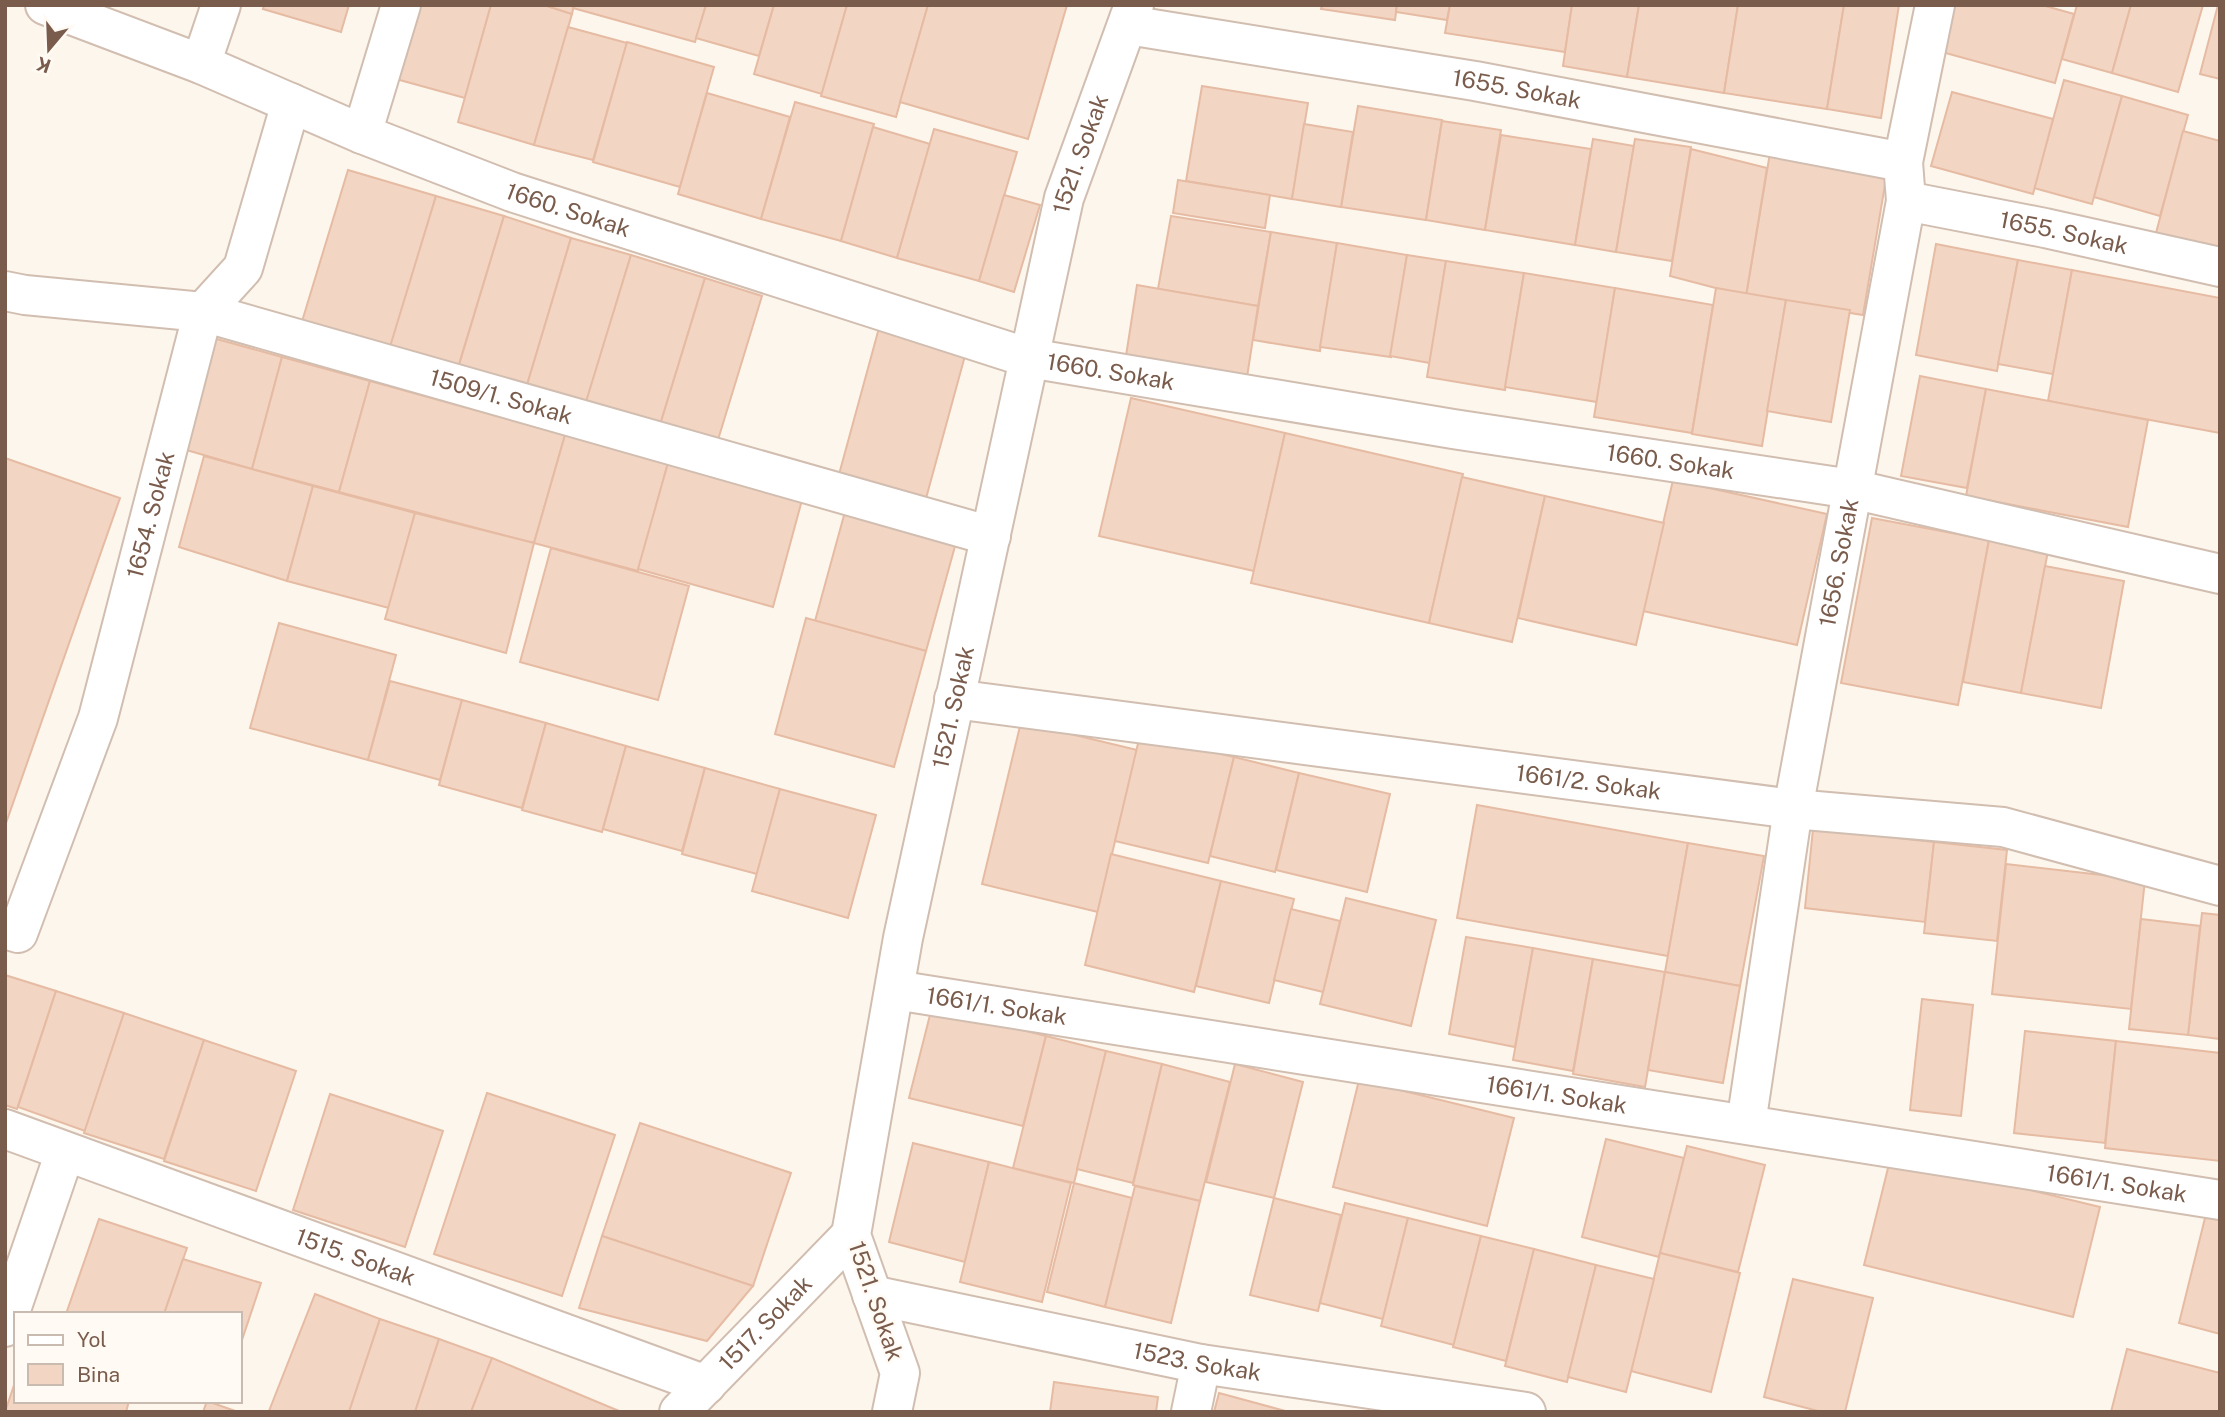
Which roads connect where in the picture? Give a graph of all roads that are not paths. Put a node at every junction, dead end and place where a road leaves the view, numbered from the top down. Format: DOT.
graph roads {
  1 [pos="44,5"];
  2 [pos="221,5"];
  3 [pos="401,5"];
  4 [pos="1935,5"];
  5 [pos="1131,15"];
  6 [pos="201,64"];
  7 [pos="291,103"];
  8 [pos="362,134"];
  9 [pos="1903,162"];
  10 [pos="1906,201"];
  11 [pos="2220,267"];
  12 [pos="5,291"];
  13 [pos="203,312"];
  14 [pos="1029,358"];
  15 [pos="1852,489"];
  16 [pos="991,536"];
  17 [pos="2220,575"];
  18 [pos="954,699"];
  19 [pos="1793,810"];
  20 [pos="2220,886"];
  21 [pos="12,931"];
  22 [pos="895,990"];
  23 [pos="1746,1124"];
  24 [pos="5,1129"];
  25 [pos="65,1152"];
  26 [pos="2220,1200"];
  27 [pos="851,1235"];
  28 [pos="872,1295"];
  29 [pos="5,1327"];
  30 [pos="1201,1364"];
  31 [pos="706,1385"];
  32 [pos="1503,1410"];
  33 [pos="679,1412"];
  34 [pos="892,1412"];
  35 [pos="1191,1412"];
  1 -- 6 [label="street, 1660. Sokak"];
  2 -- 6 [label="street"];
  3 -- 8 [label="street"];
  4 -- 9 [label="street, 1656. Sokak"];
  5 -- 9 [label="street, 1655. Sokak"];
  5 -- 14 [label="street, 1521. Sokak"];
  6 -- 7 [label="street, 1660. Sokak"];
  7 -- 8 [label="street, 1660. Sokak"];
  7 -- 13 [label="street, 1654. Sokak"];
  8 -- 14 [label="street, 1660. Sokak"];
  9 -- 10 [label="street, 1656. Sokak"];
  10 -- 11 [label="street, 1655. Sokak"];
  10 -- 15 [label="street, 1656. Sokak"];
  12 -- 13 [label="street, 1509/1. Sokak"];
  13 -- 16 [label="street, 1509/1. Sokak"];
  13 -- 21 [label="street, 1654. Sokak"];
  14 -- 15 [label="street, 1660. Sokak"];
  14 -- 16 [label="street, 1521. Sokak"];
  15 -- 17 [label="street, 1660. Sokak"];
  15 -- 19 [label="street, 1656. Sokak"];
  16 -- 18 [label="street, 1521. Sokak"];
  18 -- 19 [label="street, 1661/2. Sokak"];
  18 -- 22 [label="street, 1521. Sokak"];
  19 -- 20 [label="street, 1661/2. Sokak"];
  19 -- 23 [label="street, 1656. Sokak"];
  22 -- 23 [label="street, 1661/1. Sokak"];
  22 -- 27 [label="street, 1521. Sokak"];
  23 -- 26 [label="street, 1661/1. Sokak"];
  24 -- 25 [label="street, 1515. Sokak"];
  25 -- 29 [label="street"];
  25 -- 31 [label="street, 1515. Sokak"];
  27 -- 28 [label="street, 1521. Sokak"];
  27 -- 31 [label="street, 1517. Sokak"];
  28 -- 30 [label="street, 1523. Sokak"];
  28 -- 34 [label="street, 1521. Sokak"];
  30 -- 32 [label="street, 1523. Sokak"];
  30 -- 35 [label="street"];
  31 -- 33 [label="street, 1517. Sokak"];
}
